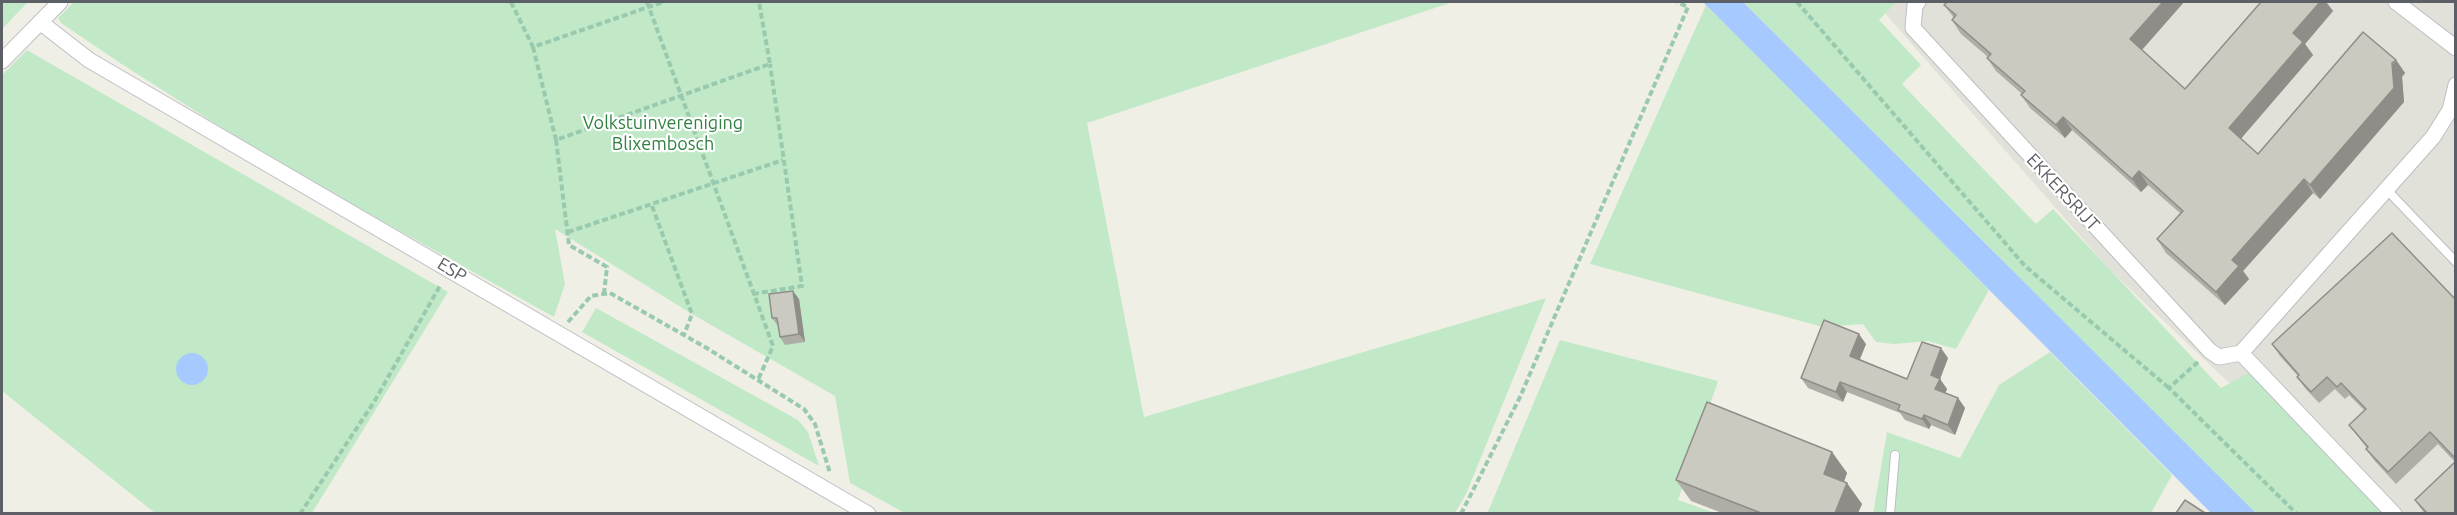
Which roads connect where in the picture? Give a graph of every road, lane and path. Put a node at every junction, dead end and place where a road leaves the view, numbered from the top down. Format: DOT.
graph roads {
  1 [pos="60,2"];
  2 [pos="511,2"];
  3 [pos="663,2"];
  4 [pos="759,2"];
  5 [pos="1677,2"];
  6 [pos="1797,2"];
  7 [pos="1918,2"];
  8 [pos="2396,2"];
  9 [pos="648,4"];
  10 [pos="40,22"];
  11 [pos="533,47"];
  12 [pos="2456,48"];
  13 [pos="2,61"];
  14 [pos="770,64"];
  15 [pos="2456,85"];
  16 [pos="681,96"];
  17 [pos="556,140"];
  18 [pos="784,160"];
  19 [pos="713,185"];
  20 [pos="2387,190"];
  21 [pos="652,206"];
  22 [pos="568,232"];
  23 [pos="2456,262"];
  24 [pos="450,268"];
  25 [pos="604,294"];
  26 [pos="753,294"];
  27 [pos="558,334"];
  28 [pos="684,335"];
  29 [pos="2210,351"];
  30 [pos="2241,353"];
  31 [pos="758,380"];
  32 [pos="2169,388"];
  33 [pos="1895,455"];
  34 [pos="837,496"];
  35 [pos="300,513"];
  36 [pos="868,513"];
  37 [pos="1461,513"];
  38 [pos="1890,513"];
  39 [pos="2296,513"];
  40 [pos="2394,513"];
  1 -- 10 [label="street"];
  2 -- 11 [label="path"];
  3 -- 9 [label="path"];
  4 -- 14 [label="path"];
  5 -- 37 [label="path"];
  6 -- 32 [label="path"];
  7 -- 29 [label="street, EKKERSRIJT"];
  8 -- 12 [label="street"];
  9 -- 11 [label="path"];
  9 -- 16 [label="path"];
  10 -- 13 [label="street"];
  10 -- 24 [label="street, ESP"];
  11 -- 17 [label="path"];
  14 -- 16 [label="path"];
  14 -- 18 [label="path"];
  15 -- 20 [label="street"];
  16 -- 17 [label="path"];
  16 -- 19 [label="path"];
  17 -- 22 [label="path"];
  18 -- 19 [label="path"];
  18 -- 26 [label="path"];
  19 -- 21 [label="path"];
  19 -- 26 [label="path"];
  20 -- 23 [label="lane"];
  20 -- 30 [label="street"];
  21 -- 22 [label="path"];
  21 -- 28 [label="path"];
  22 -- 25 [label="path"];
  24 -- 27 [label="street, ESP"];
  24 -- 35 [label="path"];
  25 -- 27 [label="path"];
  25 -- 28 [label="path"];
  26 -- 31 [label="path"];
  27 -- 34 [label="street, ESP"];
  28 -- 31 [label="path"];
  29 -- 30 [label="street"];
  29 -- 32 [label="path"];
  30 -- 40 [label="street"];
  31 -- 34 [label="path"];
  32 -- 39 [label="path"];
  33 -- 38 [label="lane"];
  34 -- 36 [label="street, ESP"];
}
